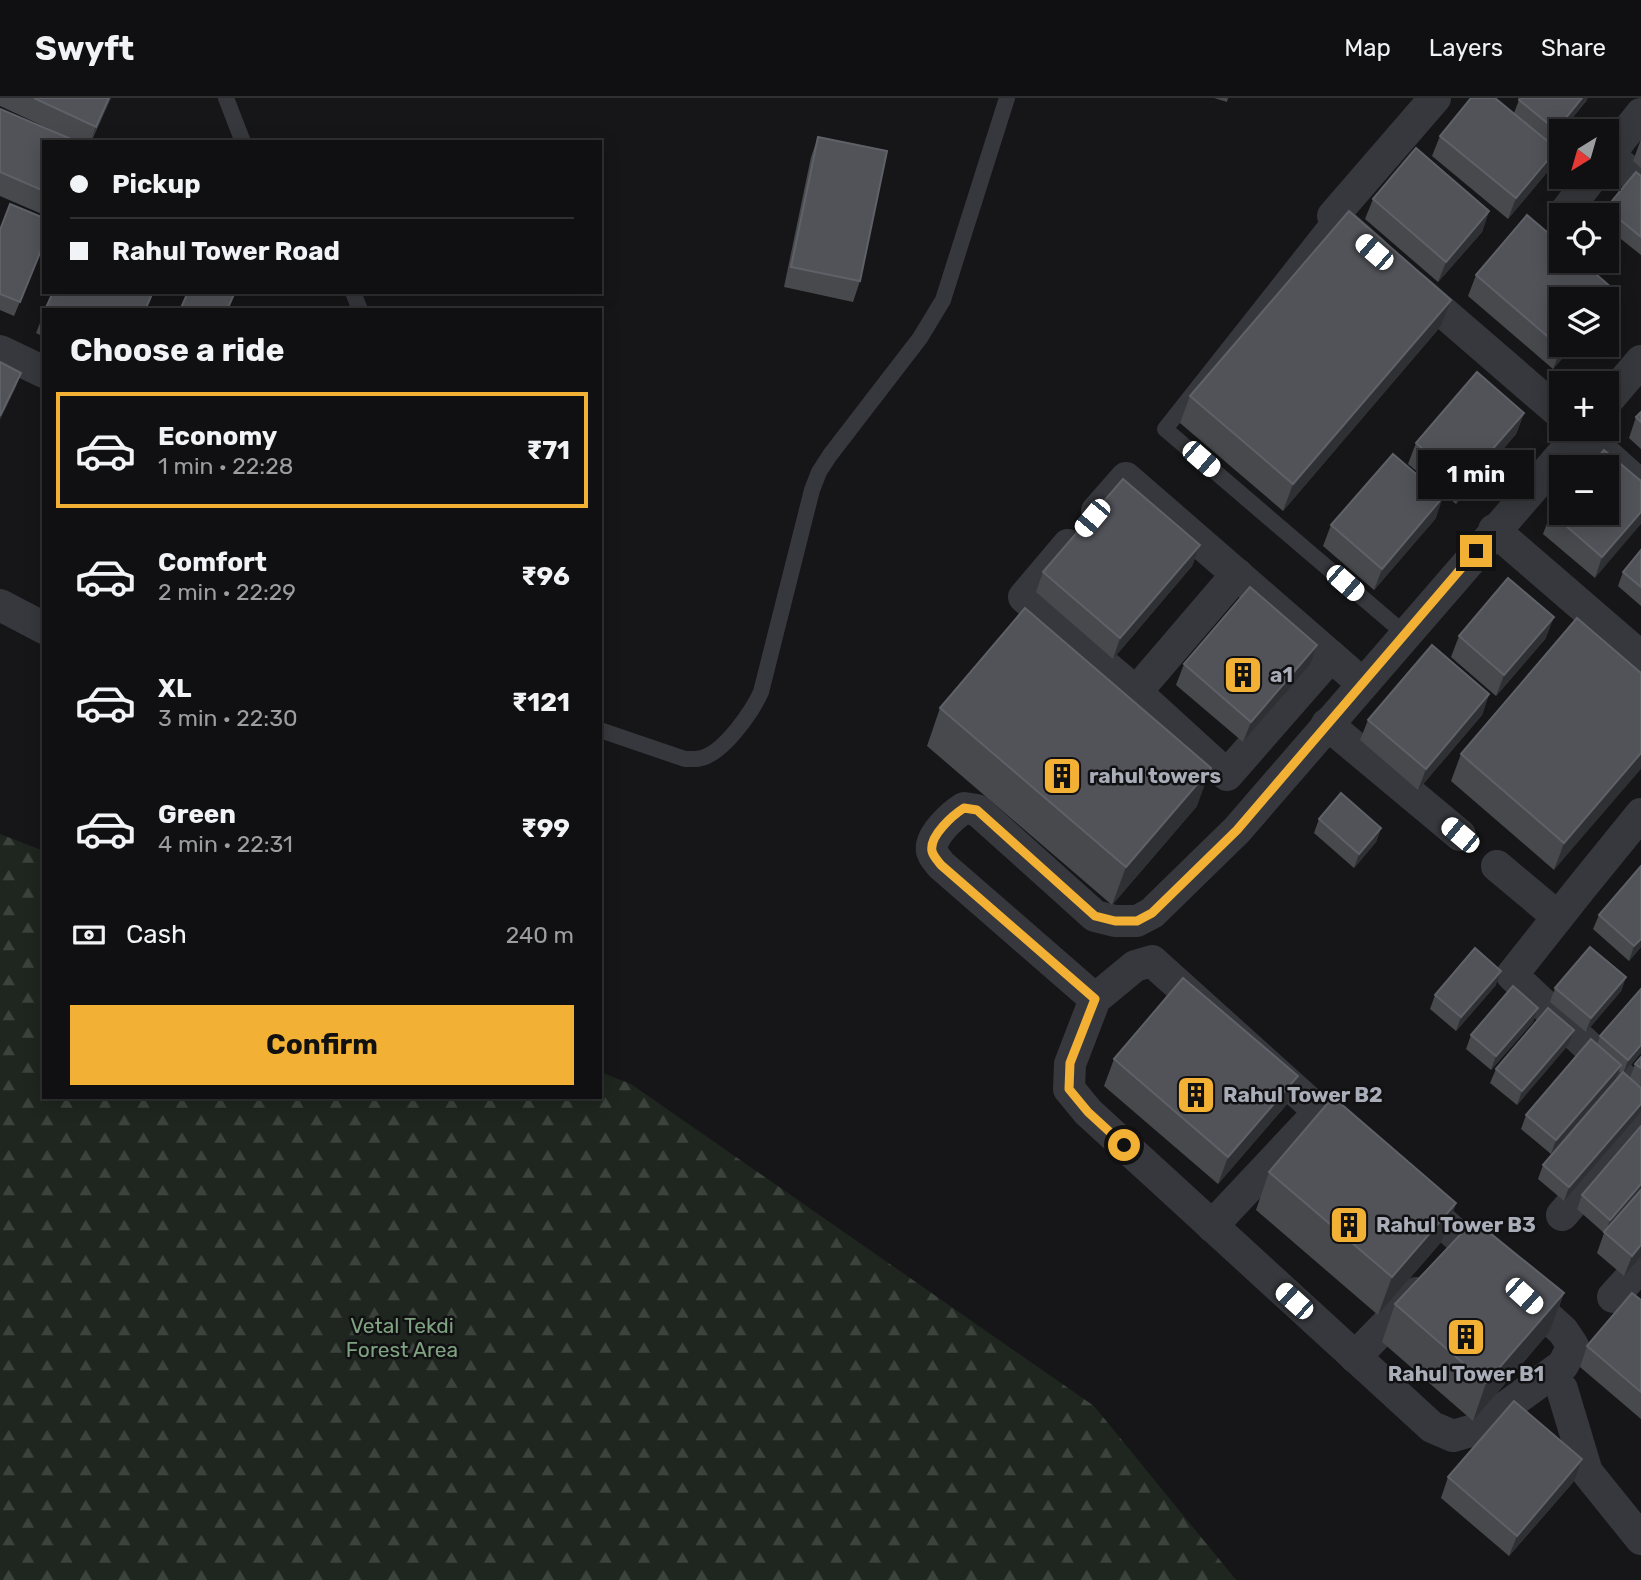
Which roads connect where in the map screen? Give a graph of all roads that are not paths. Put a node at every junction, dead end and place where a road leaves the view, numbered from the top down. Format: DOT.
graph roads {
  1 [pos="226,98"];
  2 [pos="1007,98"];
  3 [pos="1435,98"];
  4 [pos="1641,114"];
  5 [pos="242,140"];
  6 [pos="1619,142"];
  7 [pos="1619,171"];
  8 [pos="1641,182"];
  9 [pos="1583,189"];
  10 [pos="1572,203"];
  11 [pos="1333,216"];
  12 [pos="0,351"];
  13 [pos="1641,360"];
  14 [pos="42,371"];
  15 [pos="1619,386"];
  16 [pos="1549,403"];
  17 [pos="1564,441"];
  18 [pos="1592,441"];
  19 [pos="1641,486"];
  20 [pos="1494,530"];
  21 [pos="1237,574"];
  22 [pos="0,605"];
  23 [pos="42,627"];
  24 [pos="1405,634"];
  25 [pos="1331,656"];
  26 [pos="1641,657"];
  27 [pos="1363,684"];
  28 [pos="1136,692"];
  29 [pos="1327,724"];
  30 [pos="602,731"];
  31 [pos="1641,814"];
  32 [pos="1460,835"];
  33 [pos="1497,866"];
  34 [pos="1558,917"];
  35 [pos="1095,999"];
  36 [pos="1641,1096"];
  37 [pos="1320,1111"];
  38 [pos="1641,1124"];
  39 [pos="1562,1215"];
  40 [pos="1212,1226"];
  41 [pos="1450,1259"];
  42 [pos="1641,1266"];
  43 [pos="1613,1297"];
  44 [pos="1355,1357"];
  45 [pos="1563,1390"];
  46 [pos="1641,1539"];
  1 -- 5 [label="lane"];
  2 -- 30 [label="lane"];
  3 -- 11 [label="street"];
  4 -- 6 [label="street"];
  7 -- 8 [label="street"];
  9 -- 10 [label="street"];
  11 -- 16 [label="street"];
  11 -- 24 [label="lane"];
  12 -- 14 [label="street"];
  13 -- 15 [label="street"];
  17 -- 20 [label="street"];
  18 -- 19 [label="street"];
  20 -- 24 [label="street"];
  20 -- 26 [label="street"];
  21 -- 25 [label="street"];
  21 -- 28 [label="street"];
  21 -- 28 [label="street"];
  22 -- 23 [label="street"];
  24 -- 27 [label="street"];
  25 -- 27 [label="street"];
  25 -- 28 [label="street"];
  27 -- 29 [label="street"];
  29 -- 32 [label="street"];
  29 -- 35 [label="street"];
  31 -- 34 [label="street"];
  33 -- 34 [label="street"];
  34 -- 36 [label="street"];
  35 -- 37 [label="street"];
  35 -- 40 [label="street"];
  37 -- 40 [label="street"];
  37 -- 41 [label="street"];
  38 -- 39 [label="street"];
  40 -- 44 [label="street"];
  41 -- 44 [label="street"];
  41 -- 44 [label="street"];
  42 -- 43 [label="street"];
  45 -- 46 [label="street"];
}
